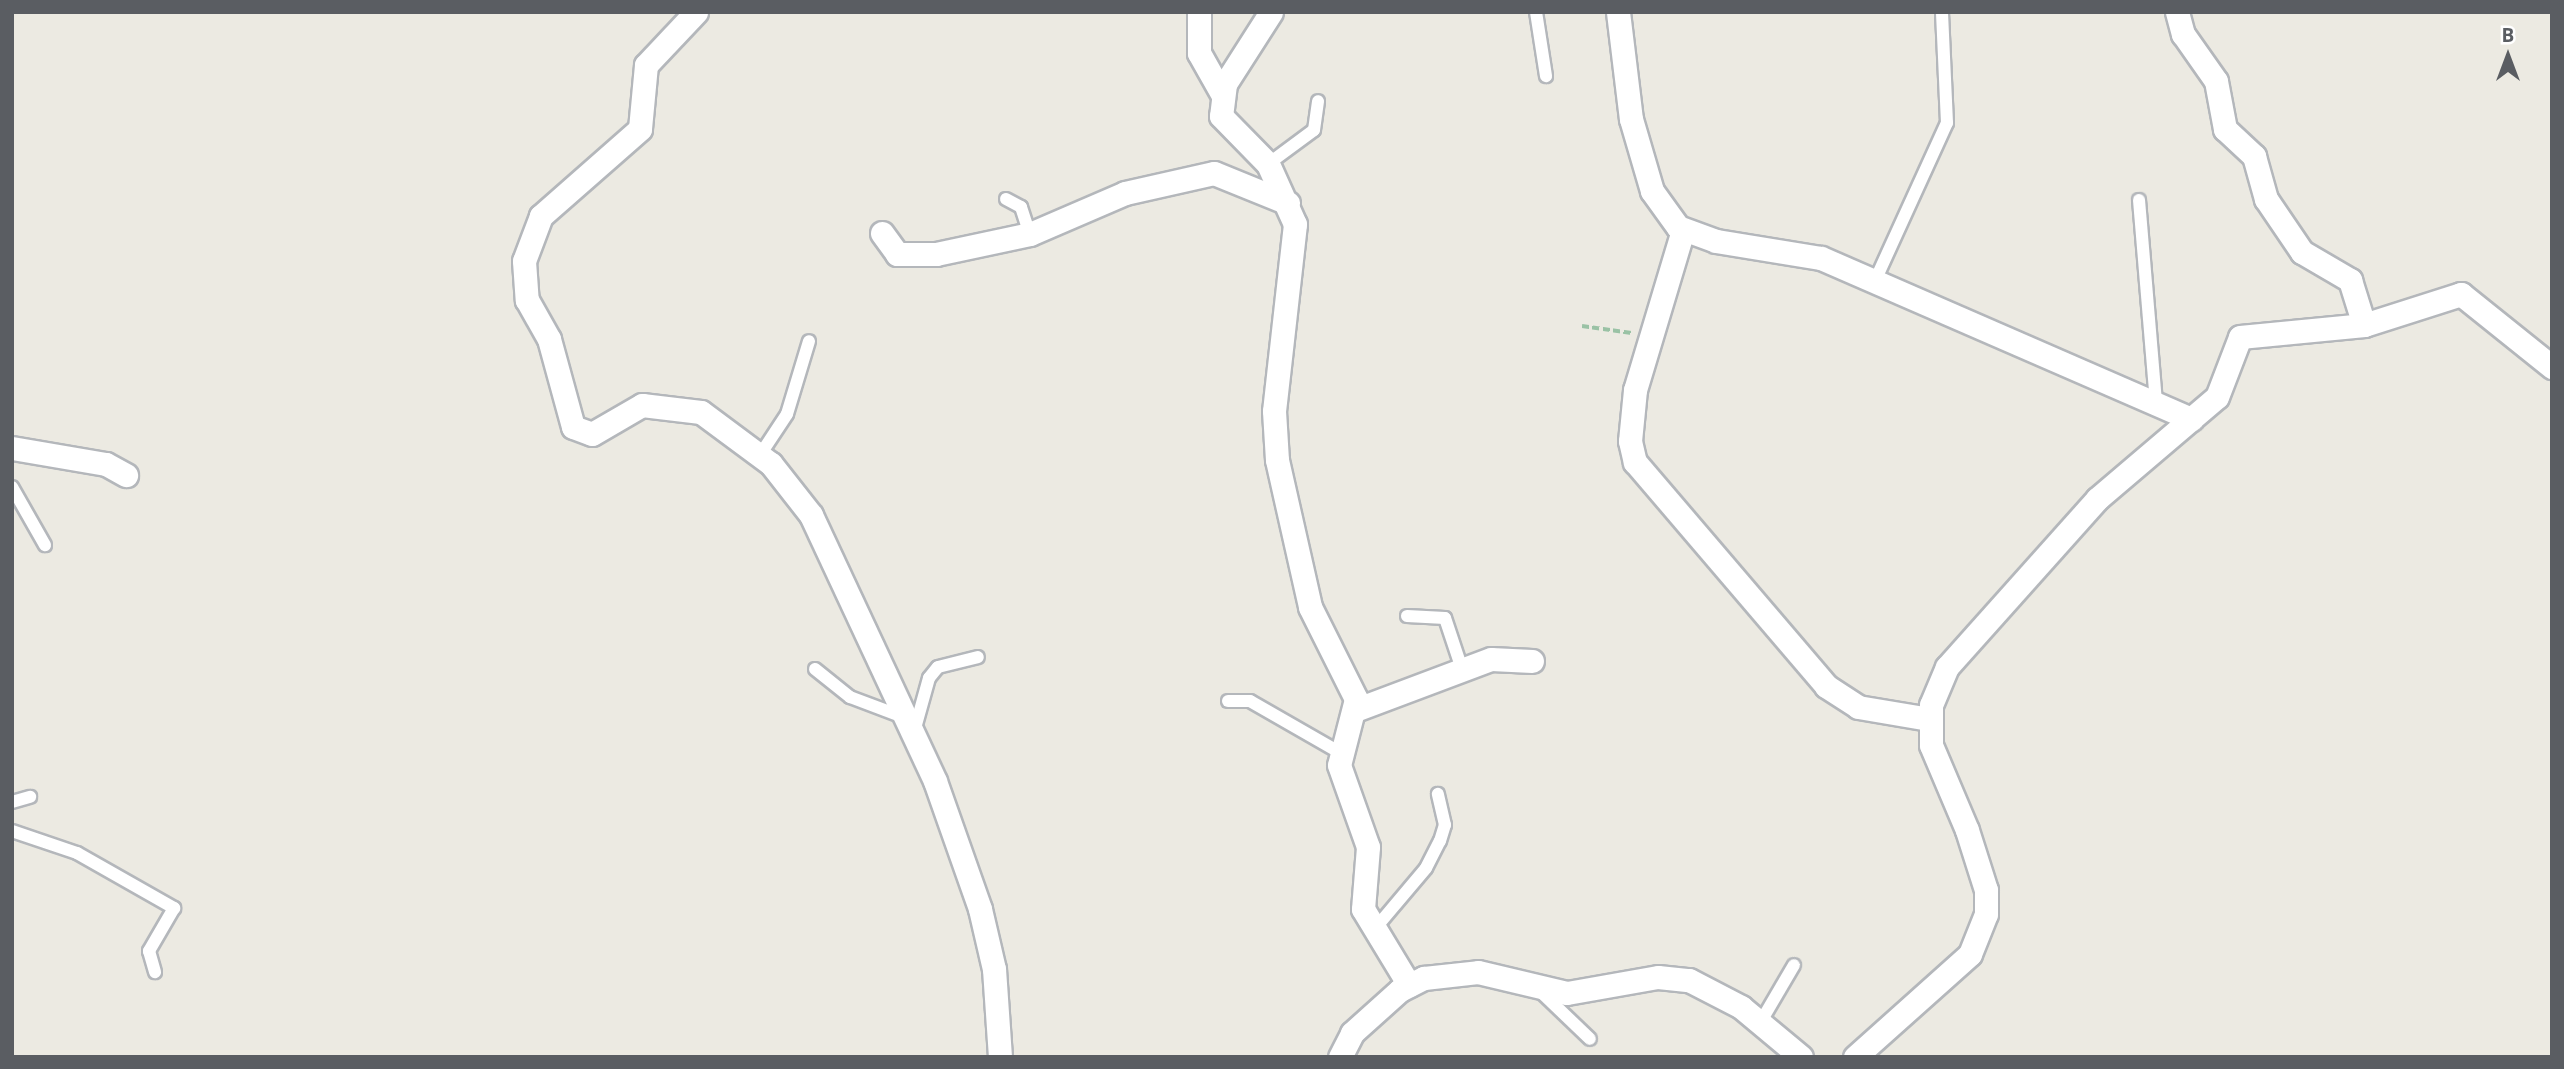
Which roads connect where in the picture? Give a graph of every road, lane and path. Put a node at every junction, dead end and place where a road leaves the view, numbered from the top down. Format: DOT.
graph roads {
  1 [pos="696,12"];
  2 [pos="1199,12"];
  3 [pos="1271,12"];
  4 [pos="1536,12"];
  5 [pos="1618,12"];
  6 [pos="1942,12"];
  7 [pos="2177,12"];
  8 [pos="1546,75"];
  9 [pos="1222,94"];
  10 [pos="1318,101"];
  11 [pos="1268,164"];
  12 [pos="1006,199"];
  13 [pos="2139,200"];
  14 [pos="1288,204"];
  15 [pos="1683,230"];
  16 [pos="882,233"];
  17 [pos="1030,234"];
  18 [pos="1874,283"];
  19 [pos="2364,325"];
  20 [pos="1582,326"];
  21 [pos="1651,337"];
  22 [pos="809,341"];
  23 [pos="2552,367"];
  24 [pos="2156,401"];
  25 [pos="2192,419"];
  26 [pos="12,448"];
  27 [pos="760,454"];
  28 [pos="126,475"];
  29 [pos="12,487"];
  30 [pos="45,545"];
  31 [pos="1407,616"];
  32 [pos="978,657"];
  33 [pos="1532,662"];
  34 [pos="815,669"];
  35 [pos="1462,669"];
  36 [pos="1228,701"];
  37 [pos="1355,710"];
  38 [pos="1930,719"];
  39 [pos="910,726"];
  40 [pos="1339,752"];
  41 [pos="1438,794"];
  42 [pos="30,797"];
  43 [pos="12,802"];
  44 [pos="12,831"];
  45 [pos="1373,931"];
  46 [pos="1794,964"];
  47 [pos="155,972"];
  48 [pos="1409,985"];
  49 [pos="1540,991"];
  50 [pos="1760,1023"];
  51 [pos="1590,1039"];
  52 [pos="1000,1057"];
  53 [pos="1340,1057"];
  54 [pos="1801,1057"];
  55 [pos="1855,1057"];
  1 -- 27 [label="street"];
  2 -- 9 [label="street"];
  3 -- 9 [label="street"];
  4 -- 8 [label="lane"];
  5 -- 15 [label="street"];
  6 -- 18 [label="lane"];
  7 -- 19 [label="street"];
  9 -- 11 [label="street"];
  10 -- 11 [label="lane"];
  11 -- 14 [label="street"];
  12 -- 17 [label="lane"];
  13 -- 24 [label="lane"];
  14 -- 17 [label="street"];
  14 -- 37 [label="street"];
  15 -- 18 [label="street"];
  15 -- 21 [label="street"];
  16 -- 17 [label="street"];
  18 -- 24 [label="street"];
  19 -- 23 [label="street"];
  19 -- 25 [label="street"];
  20 -- 21 [label="path"];
  21 -- 38 [label="street"];
  22 -- 27 [label="lane"];
  24 -- 25 [label="street"];
  25 -- 38 [label="street"];
  26 -- 28 [label="street"];
  27 -- 39 [label="street"];
  29 -- 30 [label="lane"];
  31 -- 35 [label="lane"];
  32 -- 39 [label="lane"];
  33 -- 35 [label="street"];
  34 -- 39 [label="lane"];
  35 -- 37 [label="street"];
  36 -- 40 [label="lane"];
  37 -- 40 [label="street"];
  38 -- 55 [label="street"];
  39 -- 52 [label="street"];
  40 -- 45 [label="street"];
  41 -- 45 [label="lane"];
  42 -- 43 [label="lane"];
  44 -- 47 [label="lane"];
  45 -- 48 [label="street"];
  46 -- 50 [label="lane"];
  48 -- 49 [label="street"];
  48 -- 53 [label="street"];
  49 -- 50 [label="street"];
  49 -- 51 [label="lane"];
  50 -- 54 [label="street"];
}
